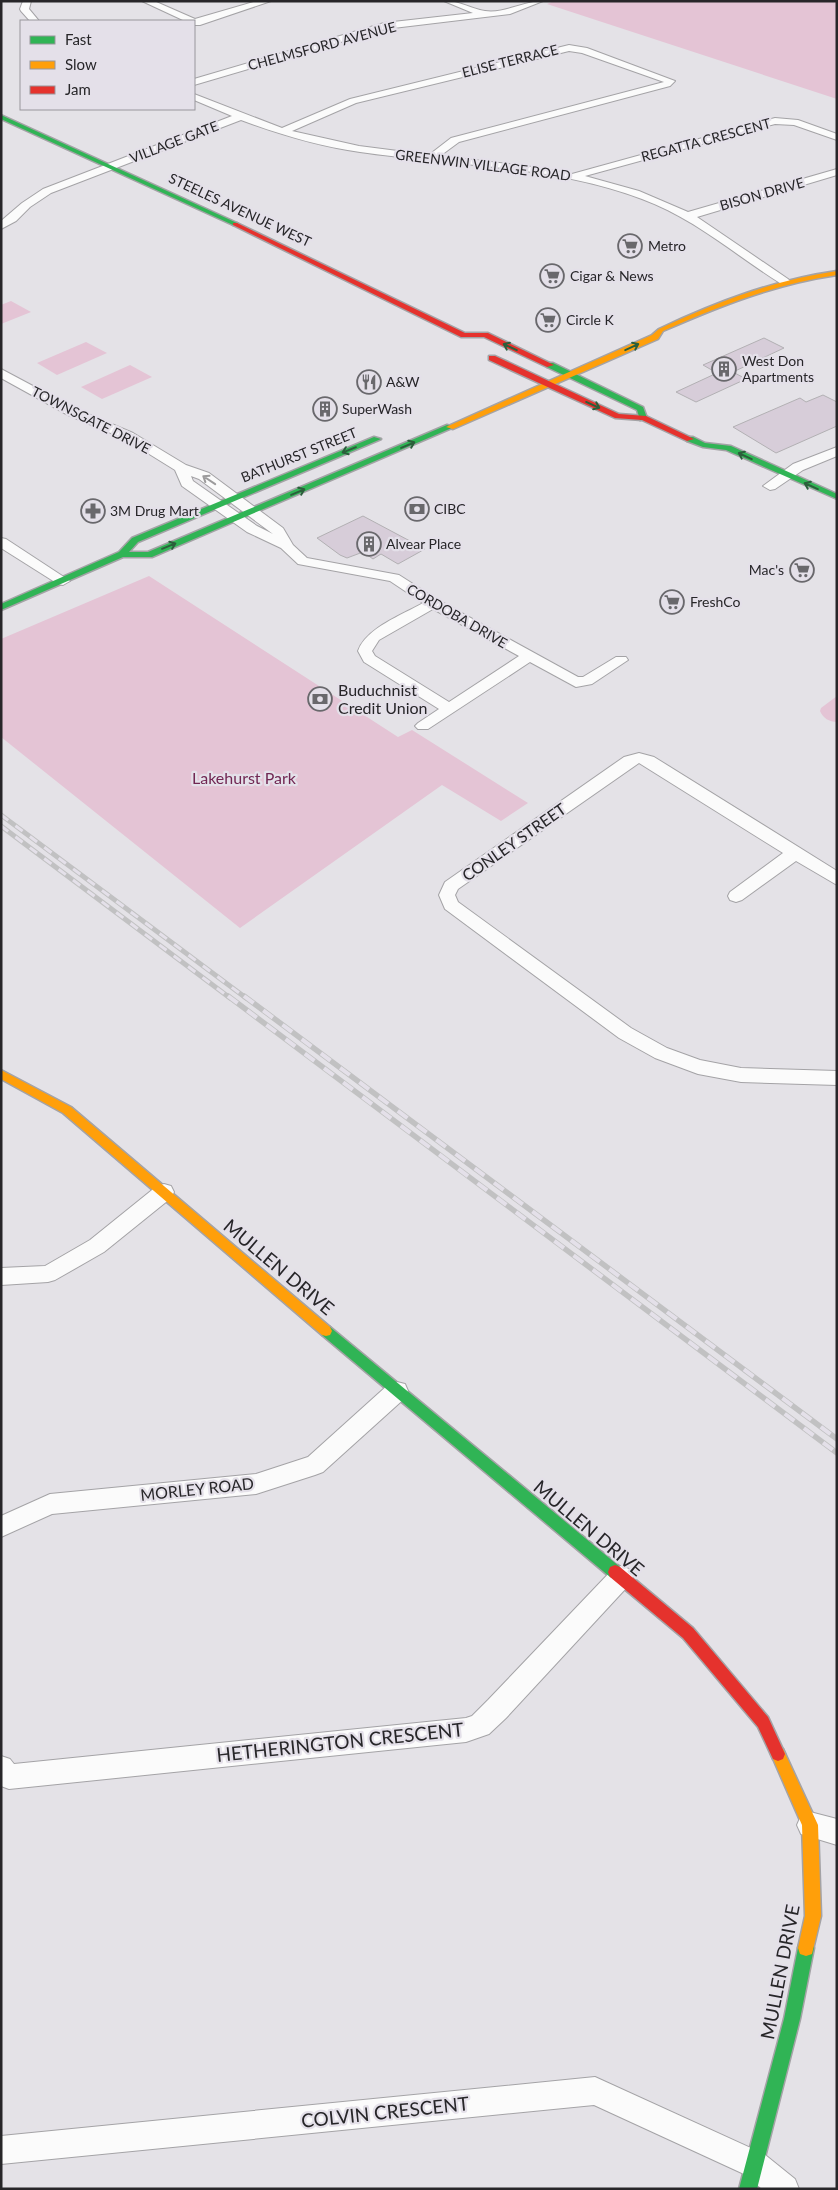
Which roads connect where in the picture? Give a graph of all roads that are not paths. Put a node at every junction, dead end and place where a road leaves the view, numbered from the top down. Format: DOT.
graph roads {
  1 [pos="27,1"];
  2 [pos="146,1"];
  3 [pos="267,1"];
  4 [pos="448,1"];
  5 [pos="539,1"];
  6 [pos="486,14"];
  7 [pos="34,20"];
  8 [pos="189,20"];
  9 [pos="195,22"];
  10 [pos="195,82"];
  11 [pos="195,97"];
  12 [pos="1,117"];
  13 [pos="239,117"];
  14 [pos="281,132"];
  15 [pos="837,137"];
  16 [pos="431,158"];
  17 [pos="110,166"];
  18 [pos="837,172"];
  19 [pos="574,176"];
  20 [pos="687,216"];
  21 [pos="1,226"];
  22 [pos="837,273"];
  23 [pos="784,281"];
  24 [pos="661,330"];
  25 [pos="464,335"];
  26 [pos="622,339"];
  27 [pos="468,348"];
  28 [pos="483,354"];
  29 [pos="567,361"];
  30 [pos="554,367"];
  31 [pos="1,373"];
  32 [pos="572,375"];
  33 [pos="531,376"];
  34 [pos="518,381"];
  35 [pos="549,385"];
  36 [pos="644,418"];
  37 [pos="387,435"];
  38 [pos="703,445"];
  39 [pos="837,451"];
  40 [pos="712,459"];
  41 [pos="181,468"];
  42 [pos="785,475"];
  43 [pos="766,484"];
  44 [pos="786,493"];
  45 [pos="837,497"];
  46 [pos="234,498"];
  47 [pos="218,504"];
  48 [pos="253,511"];
  49 [pos="237,519"];
  50 [pos="1,542"];
  51 [pos="287,547"];
  52 [pos="122,554"];
  53 [pos="63,581"];
  54 [pos="433,603"];
  55 [pos="1,607"];
  56 [pos="528,657"];
  57 [pos="621,660"];
  58 [pos="448,708"];
  59 [pos="423,726"];
  60 [pos="795,853"];
  61 [pos="837,879"];
  62 [pos="736,896"];
  63 [pos="1,1074"];
  64 [pos="837,1078"];
  65 [pos="164,1192"];
  66 [pos="1,1277"];
  67 [pos="398,1391"];
  68 [pos="1,1527"];
  69 [pos="621,1577"];
  70 [pos="1,1768"];
  71 [pos="810,1825"];
  72 [pos="837,1832"];
  73 [pos="1,2150"];
  74 [pos="751,2177"];
  75 [pos="785,2189"];
  1 -- 7 [label="street"];
  2 -- 8 [label="street"];
  3 -- 9 [label="street"];
  4 -- 6 [label="street"];
  5 -- 6 [label="street, CHELMSFORD AVENUE"];
  6 -- 10 [label="street, CHELMSFORD AVENUE"];
  11 -- 13 [label="street, GREENWIN VILLAGE ROAD"];
  12 -- 17 [label="main road, STEELES AVENUE WEST"];
  13 -- 14 [label="street, GREENWIN VILLAGE ROAD"];
  13 -- 17 [label="street, VILLAGE GATE"];
  14 -- 16 [label="street, GREENWIN VILLAGE ROAD"];
  14 -- 16 [label="street, ELISE TERRACE"];
  15 -- 19 [label="street, REGATTA CRESCENT"];
  16 -- 19 [label="street, GREENWIN VILLAGE ROAD"];
  17 -- 21 [label="street, VILLAGE GATE"];
  17 -- 25 [label="main road, STEELES AVENUE WEST"];
  18 -- 20 [label="street, BISON DRIVE"];
  19 -- 20 [label="street, GREENWIN VILLAGE ROAD"];
  20 -- 23 [label="street, GREENWIN VILLAGE ROAD"];
  22 -- 23 [label="main road, BATHURST STREET"];
  23 -- 24 [label="main road, BATHURST STREET"];
  24 -- 26 [label="main road, BATHURST STREET"];
  32 -- 24 [label="main road, BATHURST STREET, one-way"];
  25 -- 27 [label="main road"];
  30 -- 25 [label="main road, STEELES AVENUE WEST, one-way"];
  28 -- 33 [label="main road, STEELES AVENUE WEST"];
  29 -- 30 [label="main road"];
  30 -- 32 [label="main road, STEELES AVENUE WEST"];
  30 -- 33 [label="main road"];
  31 -- 41 [label="street, TOWNSGATE DRIVE"];
  32 -- 35 [label="main road, BATHURST STREET"];
  32 -- 36 [label="main road, STEELES AVENUE WEST"];
  33 -- 34 [label="main road"];
  33 -- 35 [label="main road, STEELES AVENUE WEST"];
  35 -- 36 [label="main road, STEELES AVENUE WEST, one-way"];
  48 -- 35 [label="main road, BATHURST STREET, one-way"];
  36 -- 38 [label="main road, STEELES AVENUE WEST"];
  37 -- 46 [label="main road, BATHURST STREET, one-way"];
  38 -- 40 [label="main road"];
  42 -- 38 [label="main road, STEELES AVENUE WEST, one-way"];
  39 -- 42 [label="street"];
  46 -- 41 [label="street, TOWNSGATE DRIVE, one-way"];
  41 -- 47 [label="street, TOWNSGATE DRIVE"];
  42 -- 43 [label="street"];
  45 -- 42 [label="main road, STEELES AVENUE WEST, one-way"];
  43 -- 44 [label="main road"];
  46 -- 47 [label="main road, BATHURST STREET"];
  46 -- 48 [label="street, TOWNSGATE DRIVE"];
  47 -- 49 [label="street, TOWNSGATE DRIVE"];
  47 -- 52 [label="main road, BATHURST STREET"];
  48 -- 49 [label="main road, BATHURST STREET"];
  48 -- 51 [label="street, CORDOBA DRIVE"];
  49 -- 51 [label="street, CORDOBA DRIVE"];
  52 -- 49 [label="main road, BATHURST STREET, one-way"];
  50 -- 53 [label="street"];
  51 -- 54 [label="street, CORDOBA DRIVE"];
  52 -- 53 [label="main road, BATHURST STREET"];
  53 -- 55 [label="main road, BATHURST STREET"];
  54 -- 56 [label="street, CORDOBA DRIVE"];
  54 -- 58 [label="street"];
  56 -- 57 [label="street, CORDOBA DRIVE"];
  56 -- 58 [label="street"];
  58 -- 59 [label="street"];
  60 -- 61 [label="street, CONLEY STREET"];
  60 -- 62 [label="street"];
  60 -- 64 [label="street, CONLEY STREET"];
  63 -- 65 [label="main road, MULLEN DRIVE"];
  65 -- 66 [label="street"];
  65 -- 67 [label="main road, MULLEN DRIVE"];
  67 -- 68 [label="street, MORLEY ROAD"];
  67 -- 69 [label="main road, MULLEN DRIVE"];
  69 -- 70 [label="street, HETHERINGTON CRESCENT"];
  69 -- 71 [label="main road, MULLEN DRIVE"];
  71 -- 72 [label="street"];
  71 -- 74 [label="main road, MULLEN DRIVE"];
  73 -- 74 [label="street, COLVIN CRESCENT"];
  74 -- 75 [label="street, COLVIN CRESCENT"];
}
